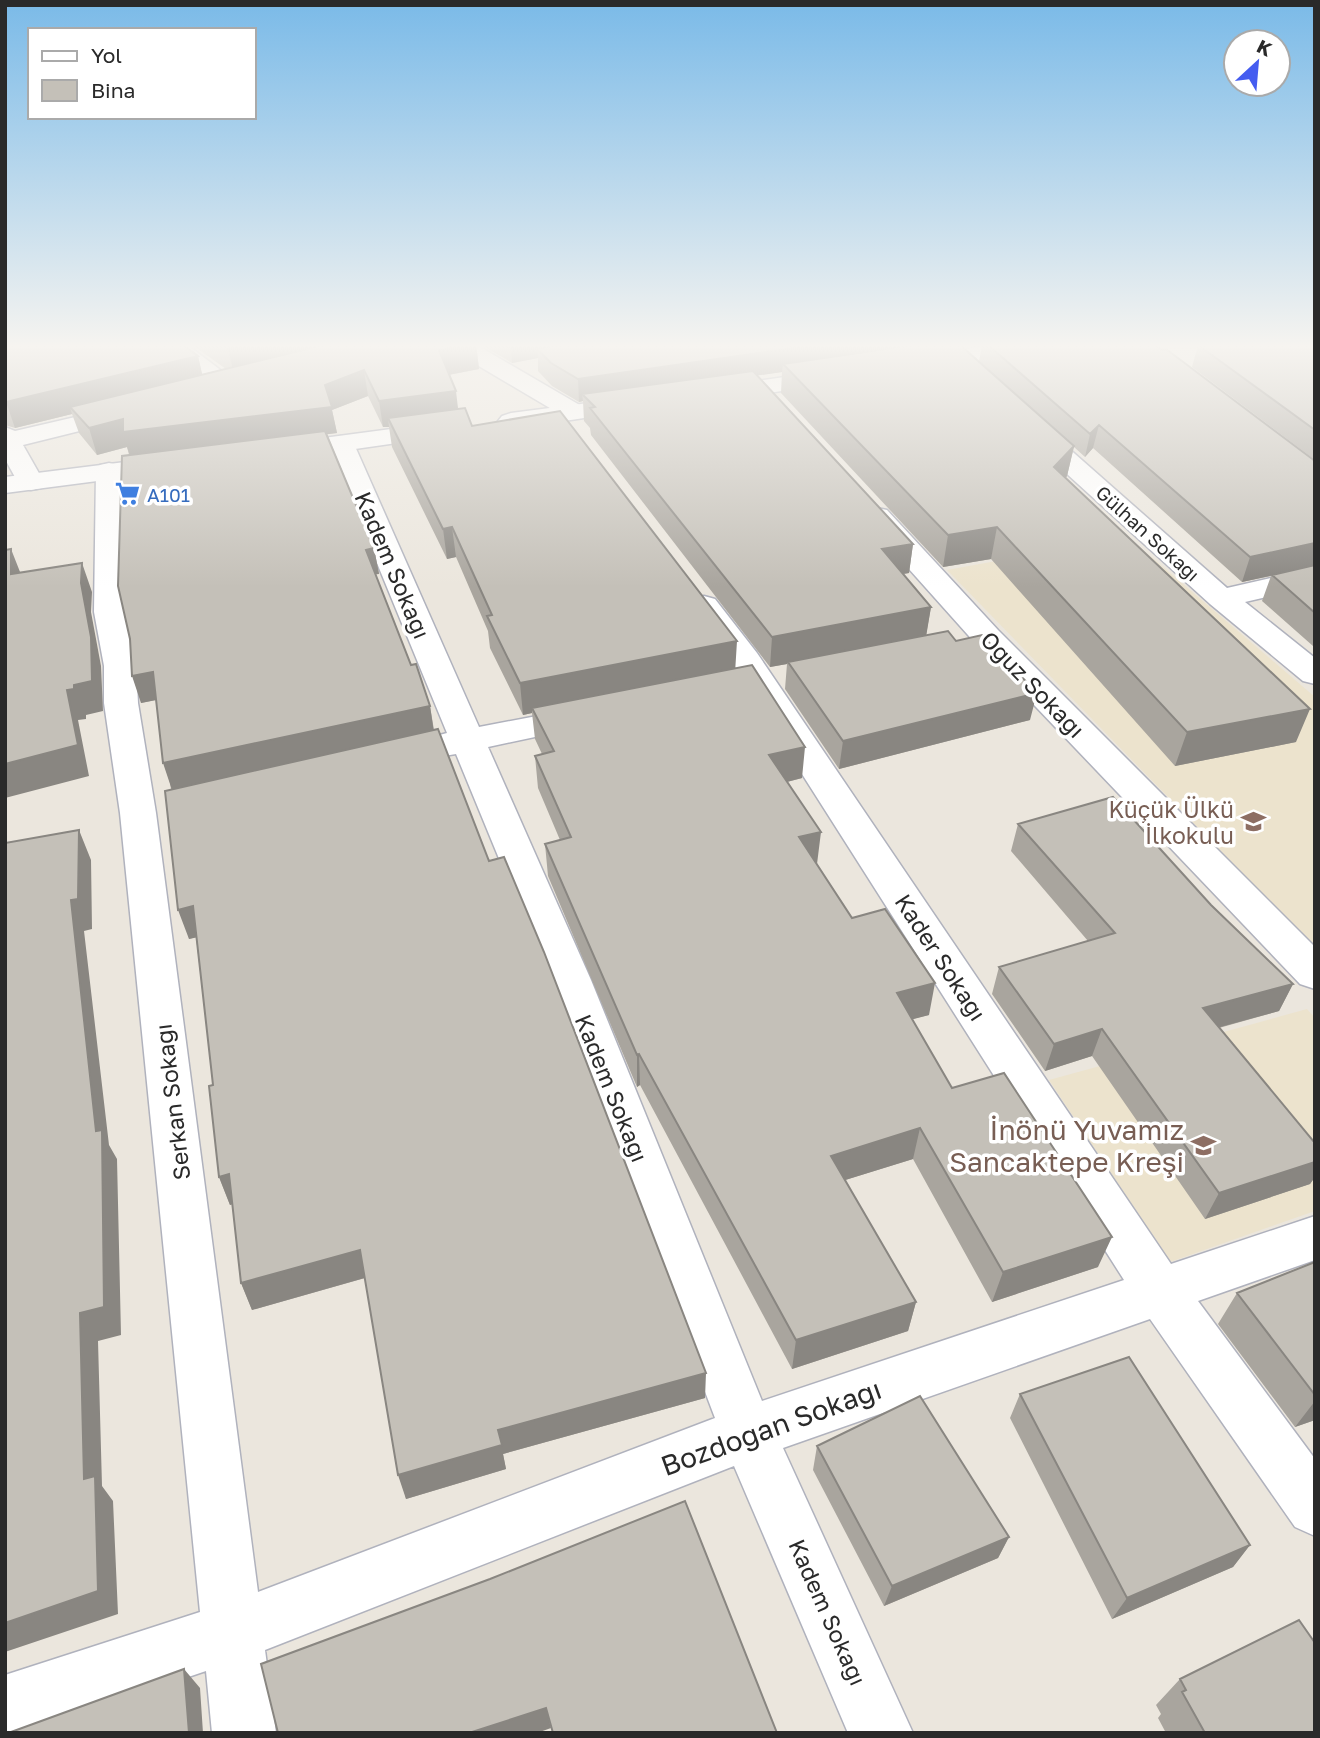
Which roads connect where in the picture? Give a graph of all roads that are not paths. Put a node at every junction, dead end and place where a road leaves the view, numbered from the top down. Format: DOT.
graph roads {
  1 [pos="66,425"];
  2 [pos="1028,425"];
  3 [pos="463,427"];
  4 [pos="8,438"];
  5 [pos="341,444"];
  6 [pos="259,454"];
  7 [pos="191,462"];
  8 [pos="109,471"];
  9 [pos="32,482"];
  10 [pos="5,485"];
  11 [pos="860,498"];
  12 [pos="681,574"];
  13 [pos="1315,577"];
  14 [pos="1221,598"];
  15 [pos="987,637"];
  16 [pos="947,645"];
  17 [pos="1315,674"];
  18 [pos="614,711"];
  19 [pos="467,739"];
  20 [pos="415,751"];
  21 [pos="1315,973"];
  22 [pos="1315,1238"];
  23 [pos="1160,1291"];
  24 [pos="748,1433"];
  25 [pos="1315,1507"];
  26 [pos="232,1632"];
  27 [pos="5,1707"];
  28 [pos="244,1733"];
  29 [pos="881,1733"];
  1 -- 4 [label="street"];
  2 -- 14 [label="street, Gülhan Sokağı"];
  3 -- 5 [label="street"];
  4 -- 9 [label="street"];
  5 -- 6 [label="street"];
  5 -- 19 [label="street, Kadem Sokağı"];
  7 -- 8 [label="street"];
  8 -- 9 [label="street"];
  8 -- 26 [label="street, Serkan Sokağı"];
  9 -- 10 [label="street"];
  11 -- 15 [label="street, Oğuz Sokağı"];
  12 -- 23 [label="street, Kader Sokağı"];
  13 -- 14 [label="street"];
  14 -- 17 [label="street, Gülhan Sokağı"];
  15 -- 16 [label="street"];
  15 -- 21 [label="street, Oğuz Sokağı"];
  18 -- 19 [label="street"];
  19 -- 20 [label="street"];
  19 -- 24 [label="street, Kadem Sokağı"];
  22 -- 23 [label="street, Bozdoğan Sokağı"];
  23 -- 24 [label="street, Bozdoğan Sokağı"];
  23 -- 25 [label="street, Kader Sokağı"];
  24 -- 26 [label="street, Bozdoğan Sokağı"];
  24 -- 29 [label="street, Kadem Sokağı"];
  26 -- 27 [label="street, Bozdoğan Sokağı"];
  26 -- 28 [label="street, Serkan Sokağı"];
}
